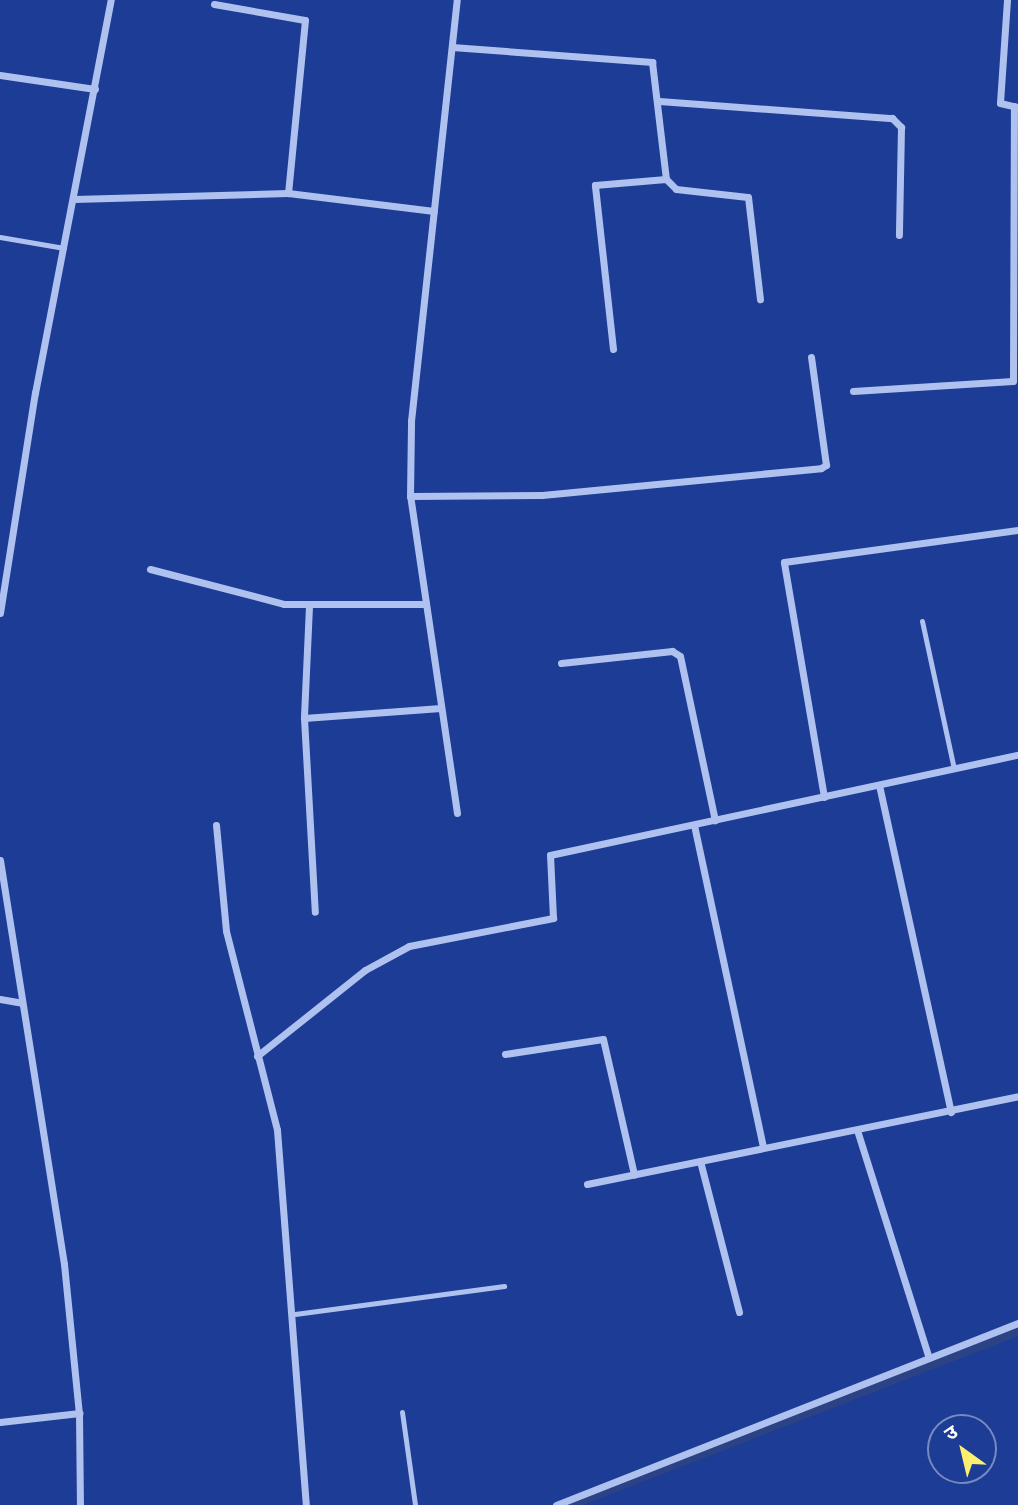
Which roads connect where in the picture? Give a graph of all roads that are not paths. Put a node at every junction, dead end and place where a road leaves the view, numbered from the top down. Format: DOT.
graph roads {
  1 [pos="111,0"];
  2 [pos="457,0"];
  3 [pos="1007,0"];
  4 [pos="214,4"];
  5 [pos="452,47"];
  6 [pos="0,75"];
  7 [pos="95,89"];
  8 [pos="659,101"];
  9 [pos="1016,107"];
  10 [pos="666,179"];
  11 [pos="288,193"];
  12 [pos="74,199"];
  13 [pos="434,211"];
  14 [pos="898,235"];
  15 [pos="0,237"];
  16 [pos="64,248"];
  17 [pos="760,299"];
  18 [pos="613,348"];
  19 [pos="811,357"];
  20 [pos="853,391"];
  21 [pos="410,496"];
  22 [pos="1018,530"];
  23 [pos="150,569"];
  24 [pos="426,604"];
  25 [pos="309,607"];
  26 [pos="0,613"];
  27 [pos="922,621"];
  28 [pos="561,663"];
  29 [pos="441,708"];
  30 [pos="304,718"];
  31 [pos="1018,755"];
  32 [pos="954,769"];
  33 [pos="879,785"];
  34 [pos="824,797"];
  35 [pos="457,813"];
  36 [pos="715,820"];
  37 [pos="215,825"];
  38 [pos="694,825"];
  39 [pos="0,860"];
  40 [pos="315,912"];
  41 [pos="0,999"];
  42 [pos="22,1003"];
  43 [pos="505,1054"];
  44 [pos="257,1056"];
  45 [pos="1018,1096"];
  46 [pos="951,1112"];
  47 [pos="857,1130"];
  48 [pos="763,1148"];
  49 [pos="699,1161"];
  50 [pos="634,1174"];
  51 [pos="587,1184"];
  52 [pos="504,1286"];
  53 [pos="739,1312"];
  54 [pos="295,1314"];
  55 [pos="1018,1323"];
  56 [pos="929,1358"];
  57 [pos="402,1412"];
  58 [pos="79,1413"];
  59 [pos="0,1422"];
  60 [pos="80,1505"];
  61 [pos="306,1505"];
  62 [pos="415,1505"];
  63 [pos="556,1505"];
  1 -- 7 [label="street"];
  2 -- 5 [label="street"];
  3 -- 9 [label="street"];
  4 -- 11 [label="street"];
  5 -- 8 [label="street"];
  5 -- 13 [label="street"];
  6 -- 7 [label="street"];
  7 -- 12 [label="street"];
  8 -- 10 [label="street"];
  8 -- 14 [label="street"];
  9 -- 20 [label="street"];
  10 -- 17 [label="street"];
  10 -- 18 [label="street"];
  11 -- 12 [label="street"];
  11 -- 13 [label="street"];
  12 -- 16 [label="street"];
  13 -- 21 [label="street"];
  15 -- 16 [label="lane"];
  16 -- 26 [label="street"];
  19 -- 21 [label="street"];
  21 -- 24 [label="street"];
  22 -- 34 [label="street"];
  23 -- 25 [label="street"];
  24 -- 25 [label="street"];
  24 -- 29 [label="street"];
  25 -- 30 [label="street"];
  27 -- 32 [label="lane"];
  28 -- 36 [label="street"];
  29 -- 30 [label="street"];
  29 -- 35 [label="street"];
  30 -- 40 [label="street"];
  31 -- 32 [label="street"];
  32 -- 33 [label="street"];
  33 -- 34 [label="street"];
  33 -- 46 [label="street"];
  34 -- 36 [label="street"];
  36 -- 38 [label="street"];
  37 -- 44 [label="street"];
  38 -- 44 [label="street"];
  38 -- 48 [label="street"];
  39 -- 42 [label="street"];
  41 -- 42 [label="street"];
  42 -- 58 [label="street"];
  43 -- 50 [label="street"];
  44 -- 54 [label="street"];
  45 -- 46 [label="street"];
  46 -- 47 [label="street"];
  47 -- 48 [label="street"];
  47 -- 56 [label="street"];
  48 -- 49 [label="street"];
  49 -- 50 [label="street"];
  49 -- 53 [label="street"];
  50 -- 51 [label="street"];
  52 -- 54 [label="lane"];
  54 -- 61 [label="street"];
  55 -- 56 [label="street"];
  56 -- 63 [label="street"];
  57 -- 62 [label="lane"];
  58 -- 59 [label="street"];
  58 -- 60 [label="street"];
}
